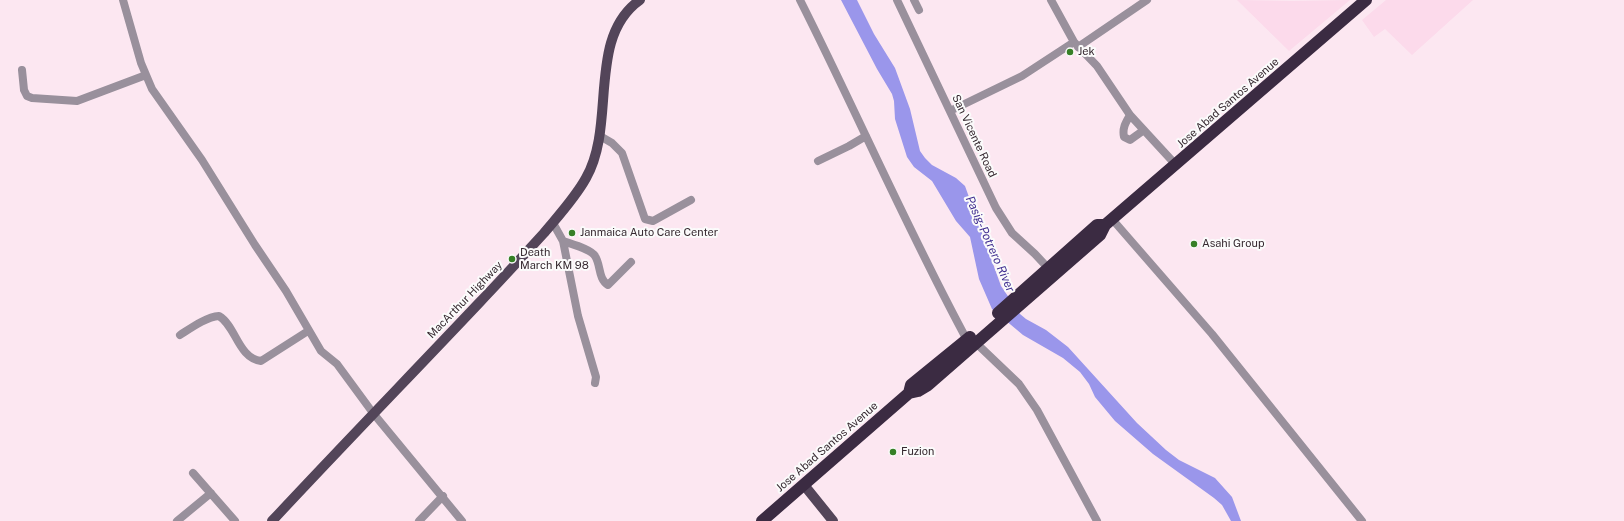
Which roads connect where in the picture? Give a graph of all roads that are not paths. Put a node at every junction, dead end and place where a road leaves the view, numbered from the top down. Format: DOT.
graph roads {
  1 [pos="123,0"];
  2 [pos="640,0"];
  3 [pos="800,0"];
  4 [pos="897,0"];
  5 [pos="914,0"];
  6 [pos="1051,0"];
  7 [pos="1147,0"];
  8 [pos="1366,0"];
  9 [pos="919,10"];
  10 [pos="1076,45"];
  11 [pos="22,70"];
  12 [pos="146,76"];
  13 [pos="950,111"];
  14 [pos="1130,115"];
  15 [pos="1144,130"];
  16 [pos="600,136"];
  17 [pos="866,136"];
  18 [pos="818,161"];
  19 [pos="1176,165"];
  20 [pos="691,200"];
  21 [pos="1109,222"];
  22 [pos="553,223"];
  23 [pos="563,241"];
  24 [pos="631,262"];
  25 [pos="1048,273"];
  26 [pos="308,331"];
  27 [pos="180,335"];
  28 [pos="974,339"];
  29 [pos="595,383"];
  30 [pos="373,413"];
  31 [pos="193,473"];
  32 [pos="804,485"];
  33 [pos="211,493"];
  34 [pos="443,496"];
  35 [pos="177,521"];
  36 [pos="235,521"];
  37 [pos="272,521"];
  38 [pos="419,521"];
  39 [pos="462,521"];
  40 [pos="762,521"];
  41 [pos="833,521"];
  42 [pos="1097,521"];
  43 [pos="1362,521"];
  1 -- 12 [label="street"];
  2 -- 16 [label="main road, MacArthur Highway"];
  3 -- 17 [label="street"];
  4 -- 13 [label="street, San Vicente Road"];
  5 -- 9 [label="street"];
  6 -- 10 [label="street"];
  7 -- 10 [label="street"];
  8 -- 19 [label="highway, Jose Abad Santos Avenue"];
  10 -- 13 [label="street"];
  10 -- 14 [label="street"];
  11 -- 12 [label="street"];
  12 -- 26 [label="street"];
  13 -- 25 [label="street, San Vicente Road"];
  14 -- 15 [label="street"];
  14 -- 15 [label="street"];
  15 -- 19 [label="street"];
  16 -- 20 [label="street"];
  16 -- 22 [label="main road, MacArthur Highway"];
  17 -- 18 [label="street"];
  17 -- 28 [label="street"];
  19 -- 21 [label="highway, Jose Abad Santos Avenue"];
  21 -- 25 [label="highway, Jose Abad Santos Avenue"];
  21 -- 43 [label="street"];
  22 -- 23 [label="street"];
  22 -- 30 [label="main road, MacArthur Highway"];
  23 -- 24 [label="street"];
  23 -- 29 [label="street"];
  25 -- 28 [label="highway, Jose Abad Santos Avenue"];
  26 -- 27 [label="street"];
  26 -- 30 [label="street"];
  28 -- 32 [label="highway, Jose Abad Santos Avenue"];
  28 -- 42 [label="street"];
  30 -- 34 [label="street"];
  30 -- 37 [label="main road, MacArthur Highway"];
  31 -- 33 [label="street"];
  32 -- 40 [label="highway, Jose Abad Santos Avenue"];
  32 -- 41 [label="main road"];
  33 -- 35 [label="street"];
  33 -- 36 [label="street"];
  34 -- 38 [label="street"];
  34 -- 39 [label="street"];
}
